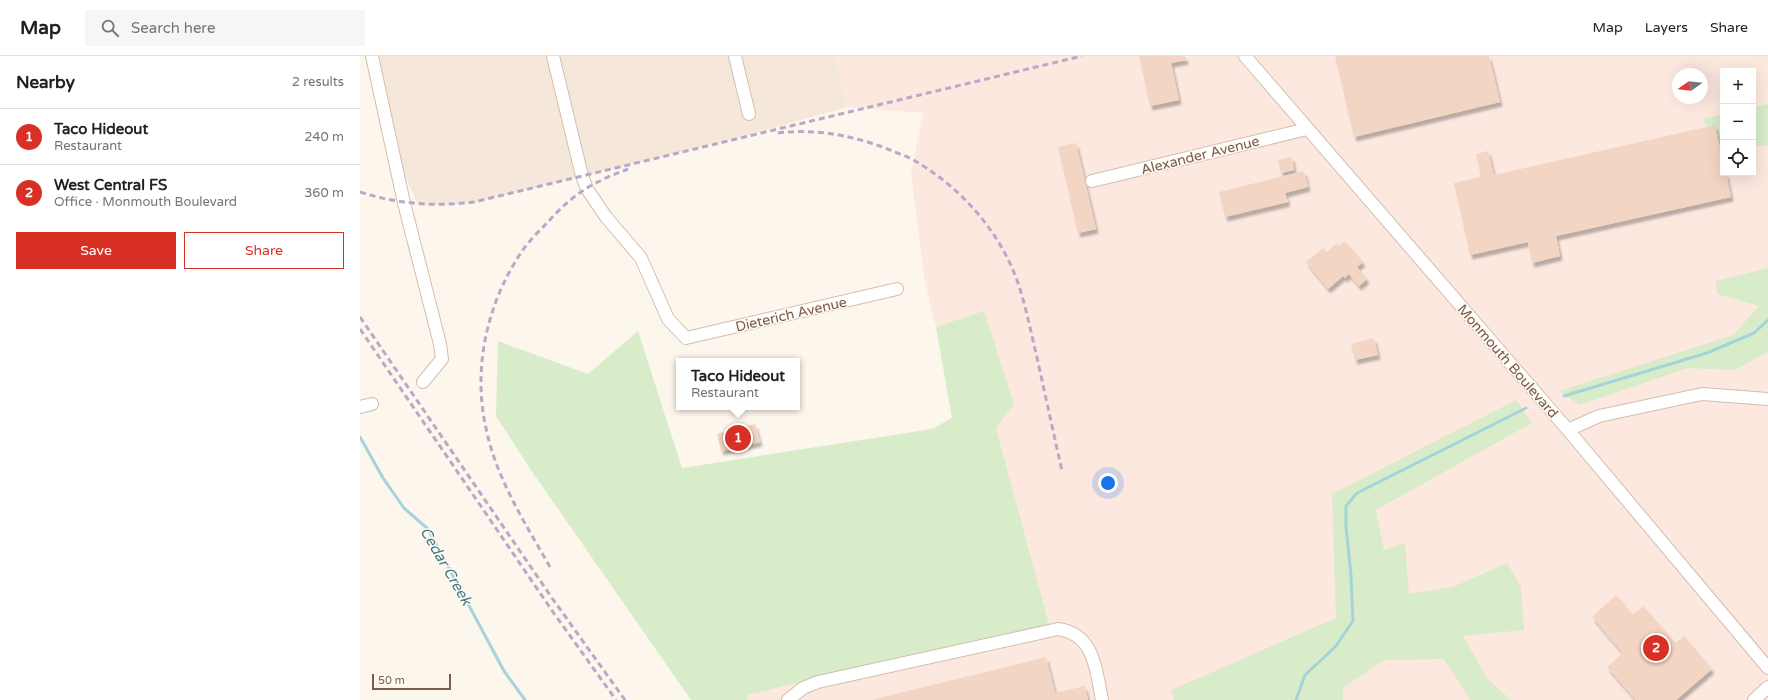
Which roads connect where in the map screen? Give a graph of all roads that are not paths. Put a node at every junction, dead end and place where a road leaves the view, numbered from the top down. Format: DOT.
graph roads {
  1 [pos="372,56"];
  2 [pos="553,56"];
  3 [pos="735,56"];
  4 [pos="1245,56"];
  5 [pos="749,114"];
  6 [pos="1308,129"];
  7 [pos="1092,182"];
  8 [pos="897,289"];
  9 [pos="423,382"];
  10 [pos="1768,399"];
  11 [pos="1568,430"];
  12 [pos="1768,668"];
  13 [pos="1768,687"];
  14 [pos="788,700"];
  15 [pos="1102,700"];
  16 [pos="1754,700"];
  1 -- 9 [label="street"];
  2 -- 8 [label="street, Dieterich Avenue"];
  3 -- 5 [label="street"];
  4 -- 6 [label="street, Monmouth Boulevard"];
  6 -- 7 [label="street, Alexander Avenue"];
  6 -- 11 [label="street, Monmouth Boulevard"];
  10 -- 11 [label="street"];
  11 -- 12 [label="street, Monmouth Boulevard"];
  13 -- 16 [label="street"];
  14 -- 15 [label="street"];
}
